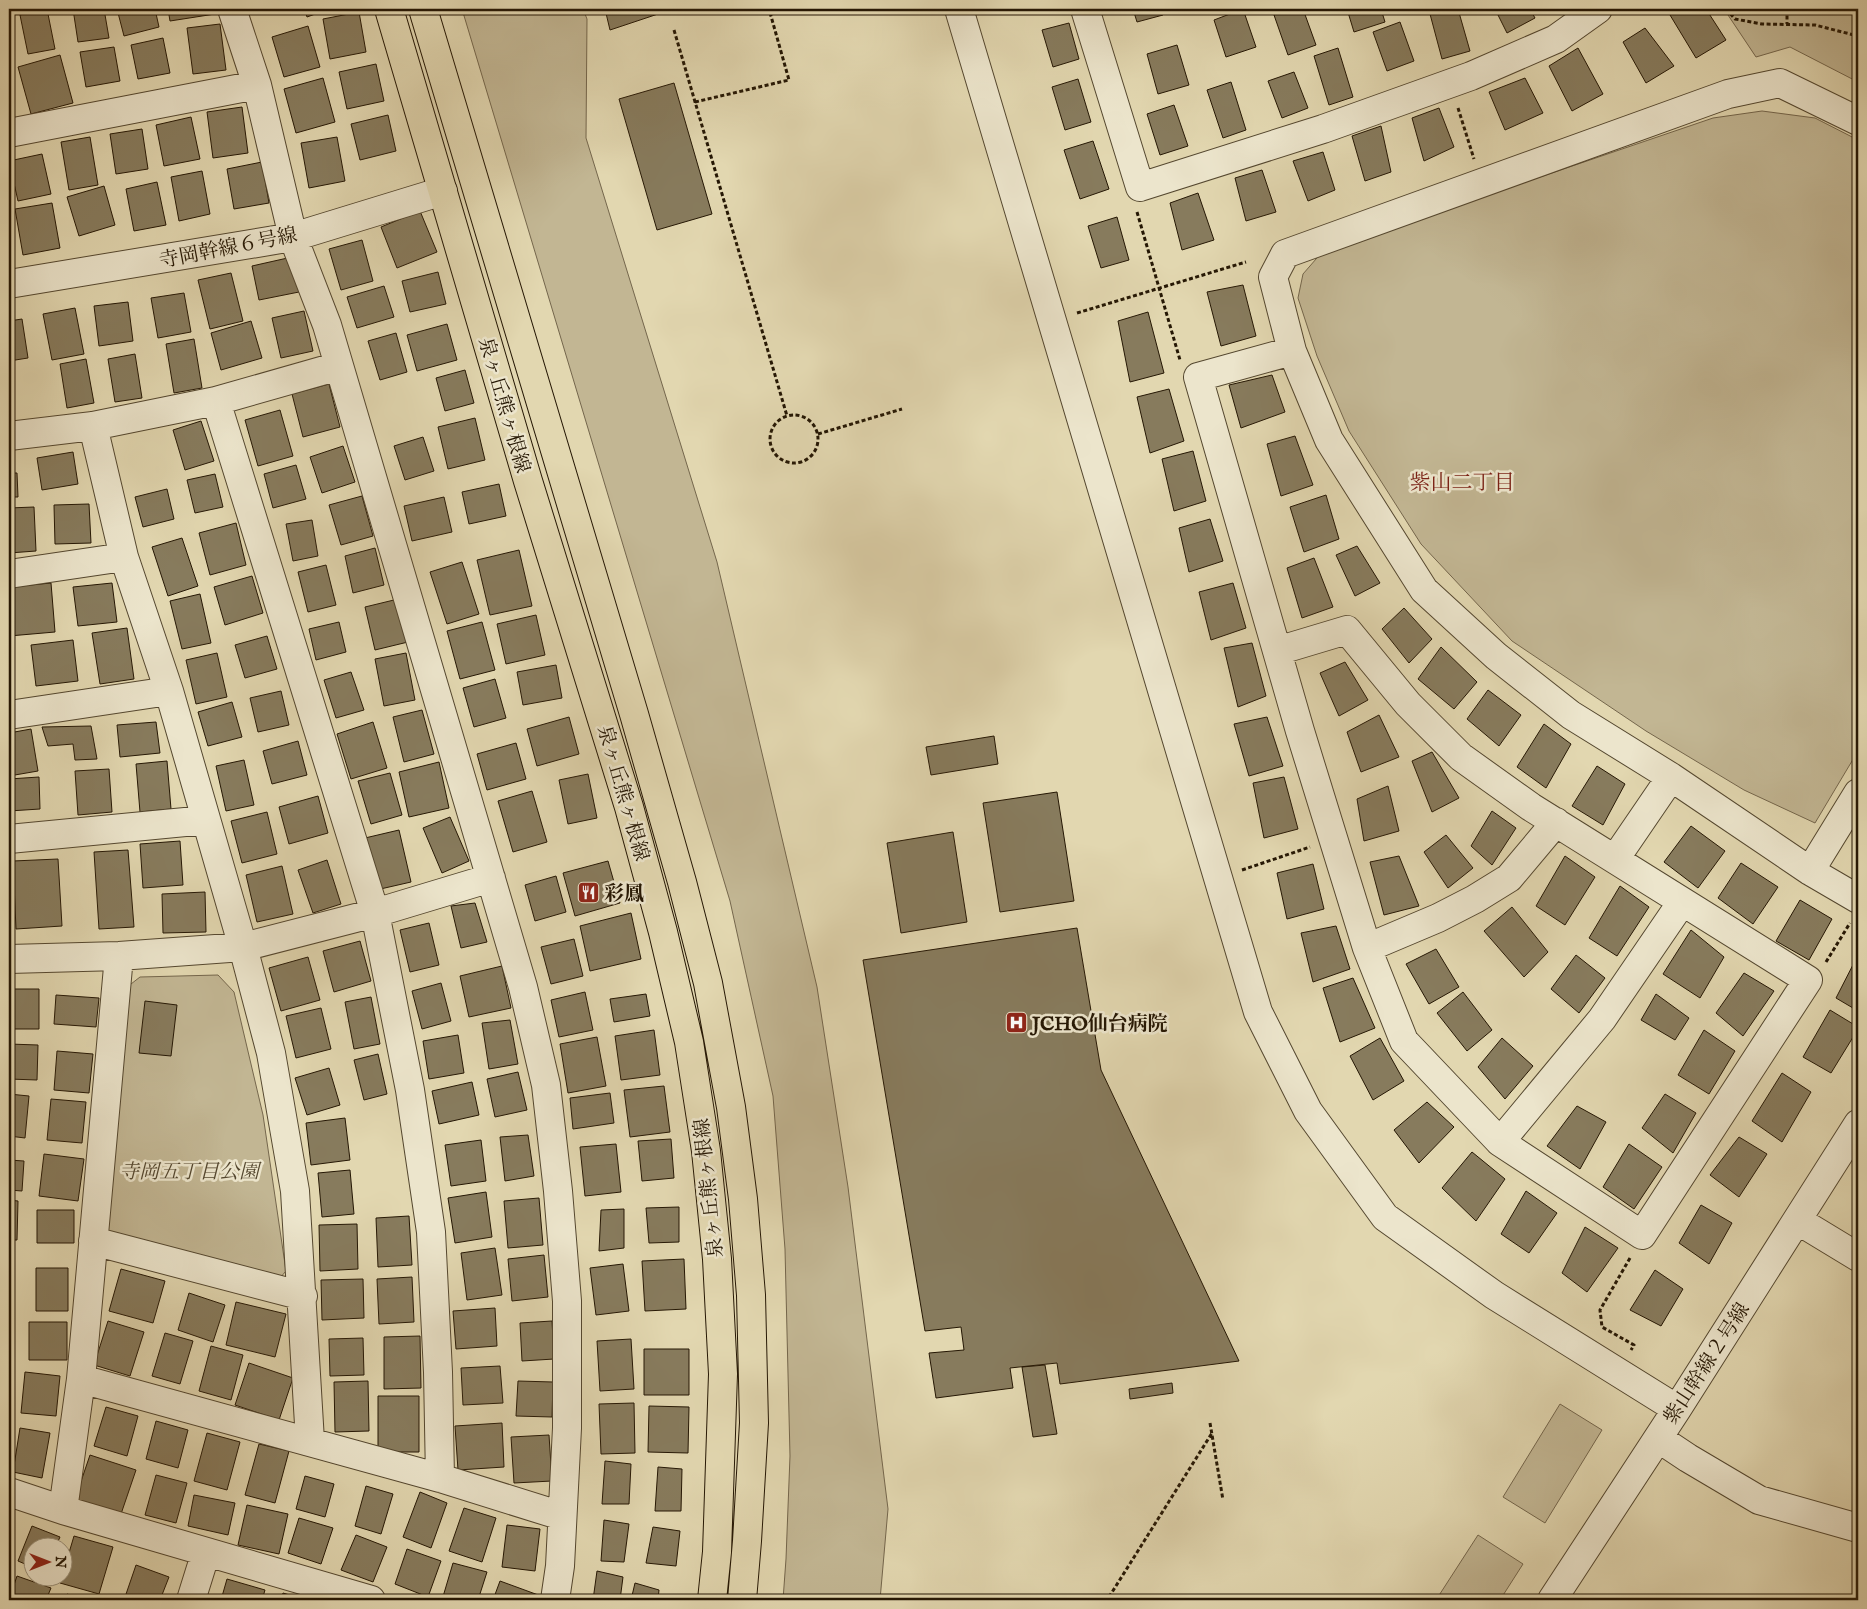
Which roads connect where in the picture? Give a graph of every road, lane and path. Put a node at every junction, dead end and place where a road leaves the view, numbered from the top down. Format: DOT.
graph roads {
  1 [pos="232,9"];
  2 [pos="389,9"];
  3 [pos="423,9"];
  4 [pos="770,9"];
  5 [pos="959,9"];
  6 [pos="1085,9"];
  7 [pos="1598,9"];
  8 [pos="1726,9"];
  9 [pos="1787,9"];
  10 [pos="1787,24"];
  11 [pos="674,30"];
  12 [pos="1858,36"];
  13 [pos="1451,83"];
  14 [pos="256,85"];
  15 [pos="695,102"];
  16 [pos="1858,121"];
  17 [pos="10,128"];
  18 [pos="1474,160"];
  19 [pos="1140,187"];
  20 [pos="443,191"];
  21 [pos="293,237"];
  22 [pos="1246,262"];
  23 [pos="9,284"];
  24 [pos="1159,288"];
  25 [pos="1072,314"];
  26 [pos="1292,351"];
  27 [pos="340,366"];
  28 [pos="1198,377"];
  29 [pos="216,401"];
  30 [pos="902,408"];
  31 [pos="787,416"];
  32 [pos="93,426"];
  33 [pos="818,434"];
  34 [pos="9,436"];
  35 [pos="124,557"];
  36 [pos="9,574"];
  37 [pos="1277,651"];
  38 [pos="169,691"];
  39 [pos="9,715"];
  40 [pos="1671,778"];
  41 [pos="1858,793"];
  42 [pos="206,820"];
  43 [pos="1556,822"];
  44 [pos="9,839"];
  45 [pos="1334,839"];
  46 [pos="1615,859"];
  47 [pos="1810,870"];
  48 [pos="1238,871"];
  49 [pos="491,878"];
  50 [pos="1682,902"];
  51 [pos="1854,911"];
  52 [pos="375,913"];
  53 [pos="243,947"];
  54 [pos="1368,948"];
  55 [pos="119,956"];
  56 [pos="9,958"];
  57 [pos="1808,980"];
  58 [pos="1858,1124"];
  59 [pos="1500,1142"];
  60 [pos="1798,1220"];
  61 [pos="1642,1235"];
  62 [pos="93,1240"];
  63 [pos="1858,1257"];
  64 [pos="303,1296"];
  65 [pos="1627,1356"];
  66 [pos="80,1379"];
  67 [pos="1677,1409"];
  68 [pos="1210,1423"];
  69 [pos="1212,1433"];
  70 [pos="1658,1438"];
  71 [pos="310,1441"];
  72 [pos="440,1478"];
  73 [pos="9,1492"];
  74 [pos="1223,1500"];
  75 [pos="63,1510"];
  76 [pos="562,1516"];
  77 [pos="1858,1528"];
  78 [pos="206,1552"];
  79 [pos="1109,1597"];
  80 [pos="192,1600"];
  81 [pos="371,1600"];
  82 [pos="556,1600"];
  83 [pos="712,1600"];
  84 [pos="742,1600"];
  85 [pos="1552,1600"];
  1 -- 14 [label="street"];
  2 -- 20 [label="main road, 泉ヶ丘熊ヶ根線"];
  3 -- 84 [label="main road, 泉ヶ丘熊ヶ根線"];
  4 -- 15 [label="path"];
  5 -- 67 [label="street"];
  6 -- 19 [label="street"];
  7 -- 13 [label="street"];
  8 -- 10 [label="path"];
  9 -- 10 [label="path"];
  10 -- 12 [label="path"];
  11 -- 15 [label="path"];
  13 -- 18 [label="path"];
  13 -- 19 [label="street"];
  14 -- 17 [label="street"];
  14 -- 21 [label="street"];
  15 -- 31 [label="path"];
  16 -- 26 [label="street"];
  19 -- 24 [label="path"];
  20 -- 21 [label="street, 寺岡幹線６号線"];
  20 -- 83 [label="main road, 泉ヶ丘熊ヶ根線"];
  21 -- 23 [label="street, 寺岡幹線６号線"];
  21 -- 27 [label="street"];
  22 -- 24 [label="path"];
  24 -- 25 [label="path"];
  24 -- 28 [label="path"];
  26 -- 28 [label="street"];
  26 -- 40 [label="street"];
  27 -- 29 [label="street"];
  27 -- 49 [label="street"];
  28 -- 37 [label="street"];
  29 -- 32 [label="street"];
  29 -- 52 [label="street"];
  30 -- 33 [label="path"];
  31 -- 33 [label="path"];
  31 -- 33 [label="path"];
  32 -- 34 [label="street"];
  32 -- 35 [label="street"];
  35 -- 36 [label="street"];
  35 -- 38 [label="street"];
  37 -- 43 [label="street"];
  37 -- 45 [label="street"];
  38 -- 39 [label="street"];
  38 -- 42 [label="street"];
  40 -- 46 [label="street"];
  40 -- 47 [label="street"];
  41 -- 47 [label="street"];
  42 -- 44 [label="street"];
  42 -- 53 [label="street"];
  43 -- 46 [label="street"];
  43 -- 54 [label="street"];
  45 -- 48 [label="path"];
  45 -- 54 [label="street"];
  46 -- 50 [label="street"];
  47 -- 51 [label="street"];
  49 -- 52 [label="street"];
  49 -- 76 [label="street"];
  50 -- 57 [label="street"];
  50 -- 59 [label="street"];
  51 -- 57 [label="path"];
  52 -- 53 [label="street"];
  52 -- 72 [label="street"];
  53 -- 55 [label="street"];
  53 -- 64 [label="street"];
  54 -- 59 [label="street"];
  55 -- 56 [label="street"];
  55 -- 62 [label="street"];
  57 -- 61 [label="street"];
  58 -- 60 [label="street, 紫山幹線２号線"];
  59 -- 61 [label="street"];
  60 -- 63 [label="street"];
  60 -- 67 [label="street, 紫山幹線２号線"];
  61 -- 65 [label="path"];
  62 -- 64 [label="street"];
  62 -- 66 [label="street"];
  64 -- 71 [label="street"];
  66 -- 71 [label="street"];
  66 -- 75 [label="street"];
  67 -- 70 [label="street, 紫山幹線２号線"];
  68 -- 69 [label="path"];
  69 -- 74 [label="path"];
  69 -- 79 [label="path"];
  70 -- 77 [label="street"];
  70 -- 85 [label="street, 紫山幹線２号線"];
  71 -- 72 [label="street"];
  72 -- 76 [label="street"];
  73 -- 75 [label="street"];
  75 -- 78 [label="street"];
  76 -- 82 [label="street"];
  78 -- 80 [label="street"];
  78 -- 81 [label="street"];
}
